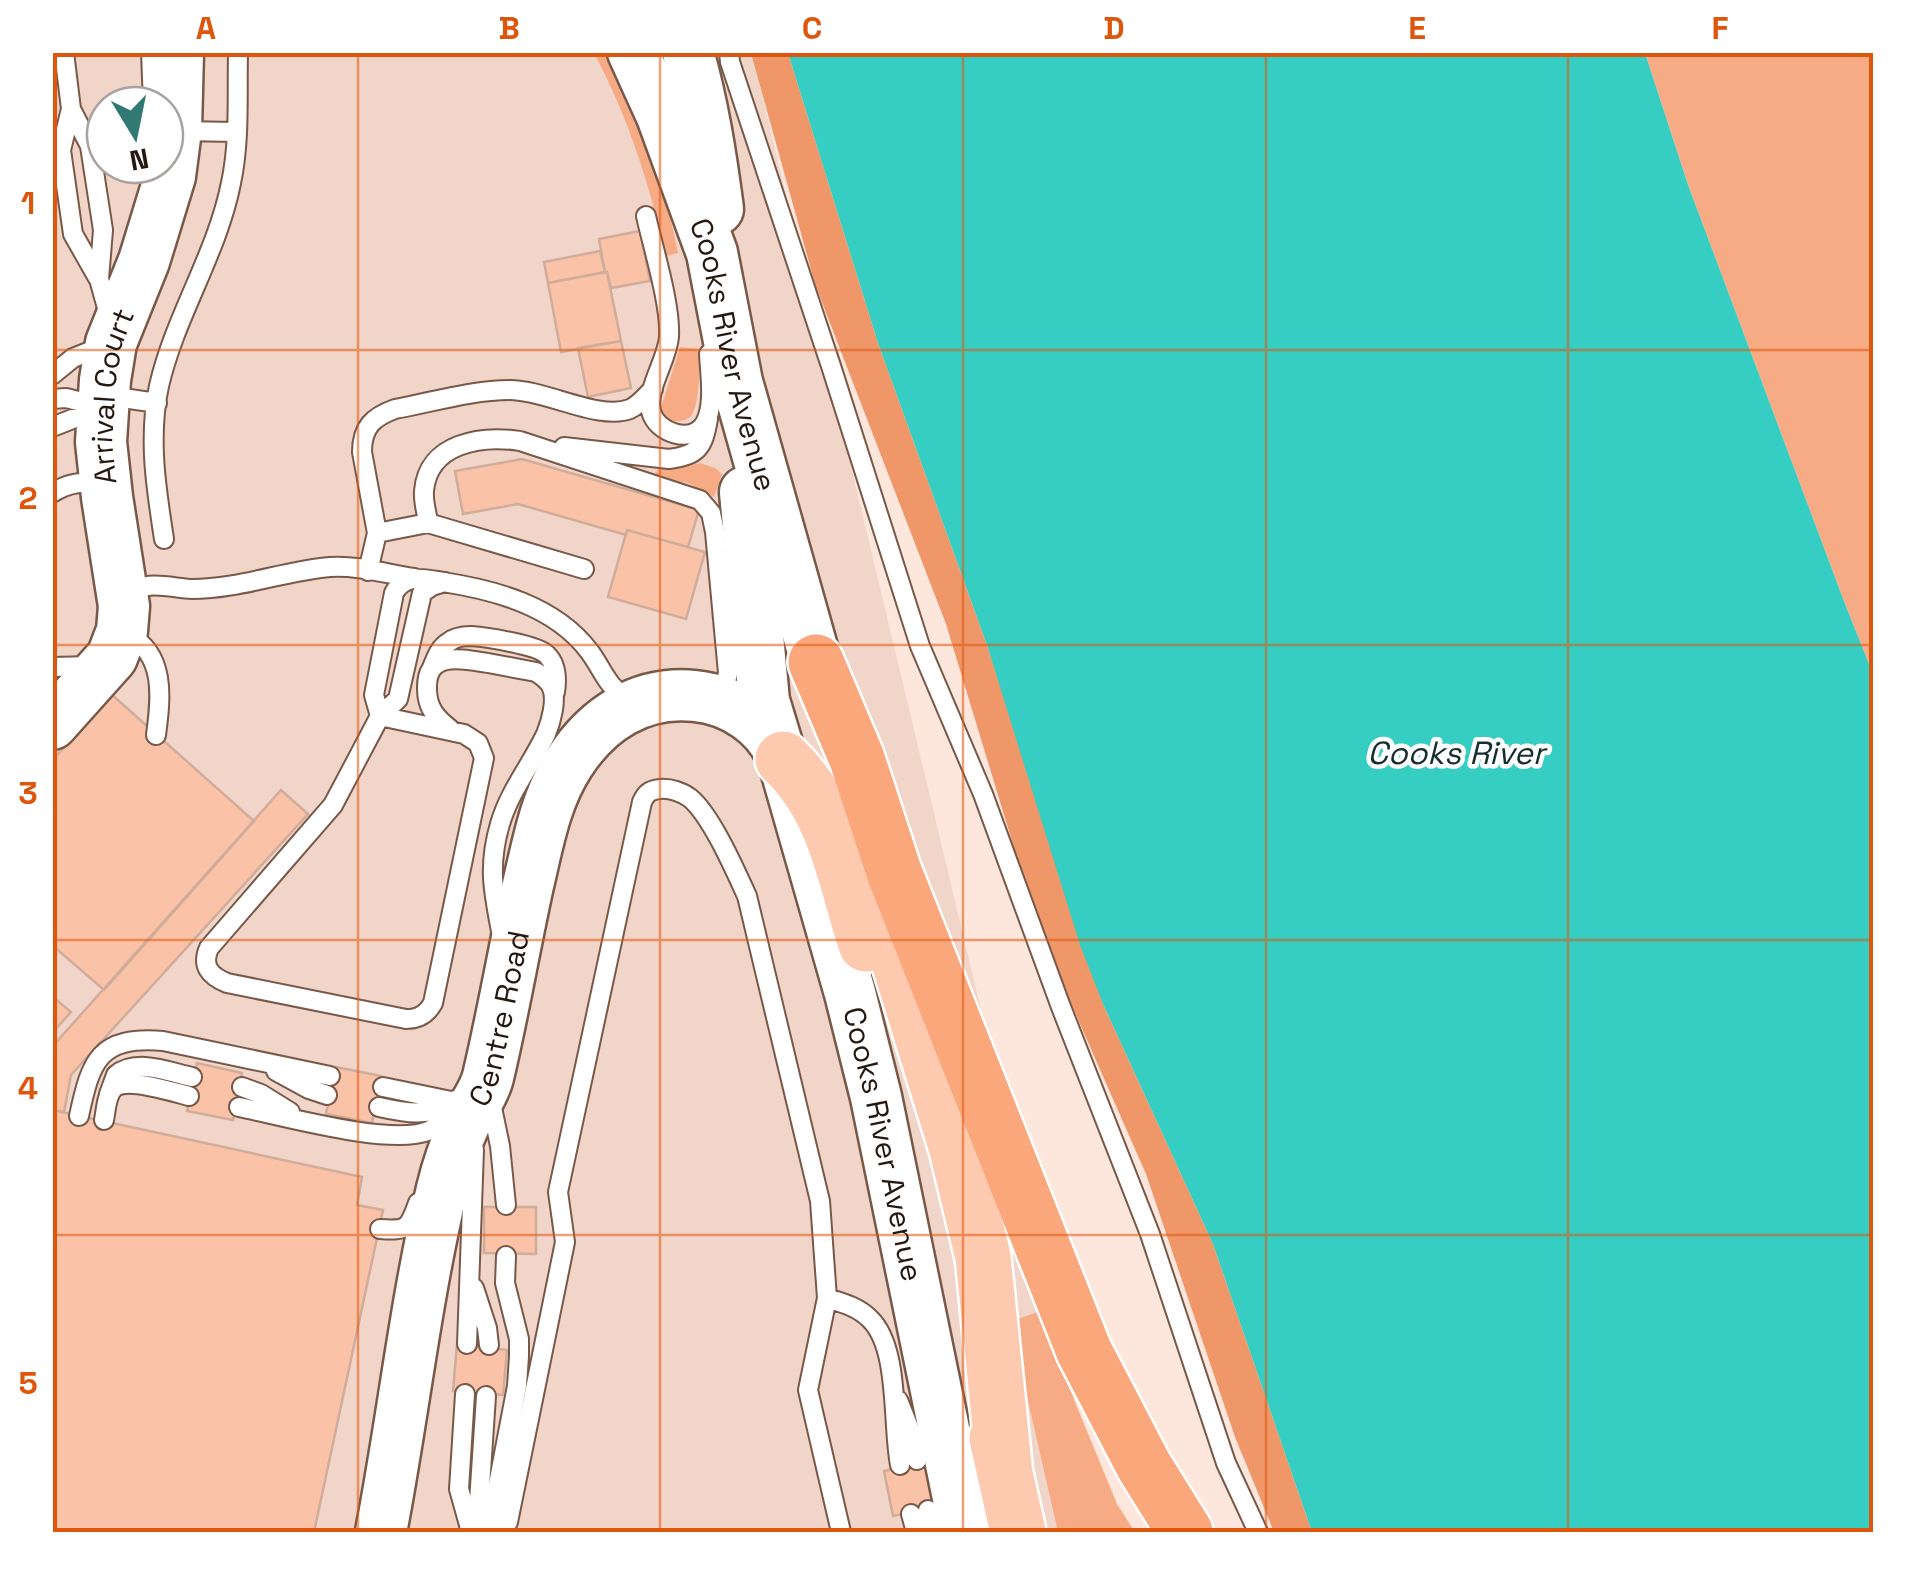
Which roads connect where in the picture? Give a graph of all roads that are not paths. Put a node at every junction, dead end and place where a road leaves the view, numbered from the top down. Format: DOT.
graph roads {
  1 [pos="64,52"];
  2 [pos="151,52"];
  3 [pos="178,52"];
  4 [pos="238,52"];
  5 [pos="633,52"];
  6 [pos="688,52"];
  7 [pos="730,52"];
  8 [pos="155,85"];
  9 [pos="172,85"];
  10 [pos="71,109"];
  11 [pos="236,132"];
  12 [pos="185,133"];
  13 [pos="167,185"];
  14 [pos="646,216"];
  15 [pos="716,274"];
  16 [pos="98,279"];
  17 [pos="52,360"];
  18 [pos="101,368"];
  19 [pos="52,375"];
  20 [pos="653,389"];
  21 [pos="723,398"];
  22 [pos="52,400"];
  23 [pos="157,403"];
  24 [pos="52,427"];
  25 [pos="520,441"];
  26 [pos="52,493"];
  27 [pos="107,498"];
  28 [pos="428,523"];
  29 [pos="378,534"];
  30 [pos="164,539"];
  31 [pos="584,569"];
  32 [pos="368,571"];
  33 [pos="420,578"];
  34 [pos="445,582"];
  35 [pos="118,633"];
  36 [pos="816,662"];
  37 [pos="52,667"];
  38 [pos="648,700"];
  39 [pos="720,701"];
  40 [pos="380,716"];
  41 [pos="52,724"];
  42 [pos="452,731"];
  43 [pos="156,735"];
  44 [pos="780,752"];
  45 [pos="509,971"];
  46 [pos="191,1086"];
  47 [pos="328,1086"];
  48 [pos="242,1087"];
  49 [pos="383,1087"];
  50 [pos="471,1101"];
  51 [pos="239,1106"];
  52 [pos="379,1107"];
  53 [pos="79,1116"];
  54 [pos="104,1120"];
  55 [pos="310,1121"];
  56 [pos="506,1205"];
  57 [pos="380,1229"];
  58 [pos="506,1256"];
  59 [pos="470,1271"];
  60 [pos="827,1298"];
  61 [pos="467,1344"];
  62 [pos="488,1345"];
  63 [pos="465,1394"];
  64 [pos="486,1396"];
  65 [pos="908,1462"];
  66 [pos="1005,1476"];
  67 [pos="930,1522"];
  68 [pos="1176,1526"];
  69 [pos="382,1532"];
  70 [pos="474,1532"];
  71 [pos="492,1532"];
  72 [pos="841,1532"];
  73 [pos="932,1532"];
  74 [pos="1018,1532"];
  75 [pos="1258,1532"];
  1 -- 10 [label="lane"];
  2 -- 8 [label="lane"];
  3 -- 9 [label="street, Arrival Court"];
  4 -- 11 [label="lane"];
  5 -- 15 [label="street, Cooks River Avenue"];
  6 -- 15 [label="street"];
  7 -- 75 [label="lane"];
  10 -- 16 [label="lane"];
  10 -- 16 [label="lane"];
  11 -- 12 [label="lane"];
  11 -- 23 [label="lane"];
  13 -- 18 [label="street, Arrival Court"];
  14 -- 20 [label="lane"];
  15 -- 21 [label="street, Cooks River Avenue"];
  16 -- 18 [label="lane"];
  17 -- 18 [label="lane"];
  18 -- 19 [label="lane"];
  18 -- 22 [label="lane"];
  18 -- 23 [label="lane"];
  18 -- 24 [label="lane"];
  18 -- 27 [label="street, Arrival Court"];
  20 -- 21 [label="lane"];
  20 -- 29 [label="lane"];
  21 -- 25 [label="lane"];
  21 -- 36 [label="street, Cooks River Avenue"];
  21 -- 44 [label="street, Cooks River Avenue"];
  23 -- 30 [label="lane"];
  25 -- 28 [label="lane"];
  25 -- 39 [label="lane"];
  26 -- 27 [label="lane"];
  27 -- 35 [label="street, Arrival Court"];
  28 -- 29 [label="lane"];
  28 -- 31 [label="lane"];
  29 -- 32 [label="lane"];
  32 -- 33 [label="lane"];
  32 -- 35 [label="lane"];
  33 -- 34 [label="lane"];
  33 -- 40 [label="lane"];
  34 -- 38 [label="lane"];
  34 -- 40 [label="lane"];
  35 -- 37 [label="lane"];
  35 -- 41 [label="street"];
  35 -- 43 [label="lane"];
  36 -- 66 [label="main road"];
  36 -- 68 [label="highway"];
  38 -- 39 [label="street, Centre Road"];
  38 -- 45 [label="street, Centre Road"];
  39 -- 44 [label="street, Centre Road"];
  40 -- 42 [label="lane"];
  40 -- 42 [label="lane"];
  42 -- 45 [label="lane"];
  44 -- 66 [label="main road"];
  44 -- 67 [label="street, Cooks River Avenue"];
  45 -- 50 [label="street, Centre Road"];
  46 -- 54 [label="lane"];
  47 -- 53 [label="lane"];
  48 -- 55 [label="lane"];
  49 -- 50 [label="lane"];
  50 -- 52 [label="lane"];
  50 -- 55 [label="lane"];
  50 -- 56 [label="lane"];
  50 -- 57 [label="lane"];
  50 -- 59 [label="lane"];
  50 -- 69 [label="street, Centre Road"];
  51 -- 55 [label="lane"];
  58 -- 71 [label="lane"];
  59 -- 61 [label="lane"];
  59 -- 62 [label="lane"];
  60 -- 65 [label="lane"];
  60 -- 71 [label="lane"];
  60 -- 72 [label="lane"];
  63 -- 70 [label="lane"];
  64 -- 70 [label="lane"];
  66 -- 74 [label="main road"];
  67 -- 73 [label="lane"];
}
